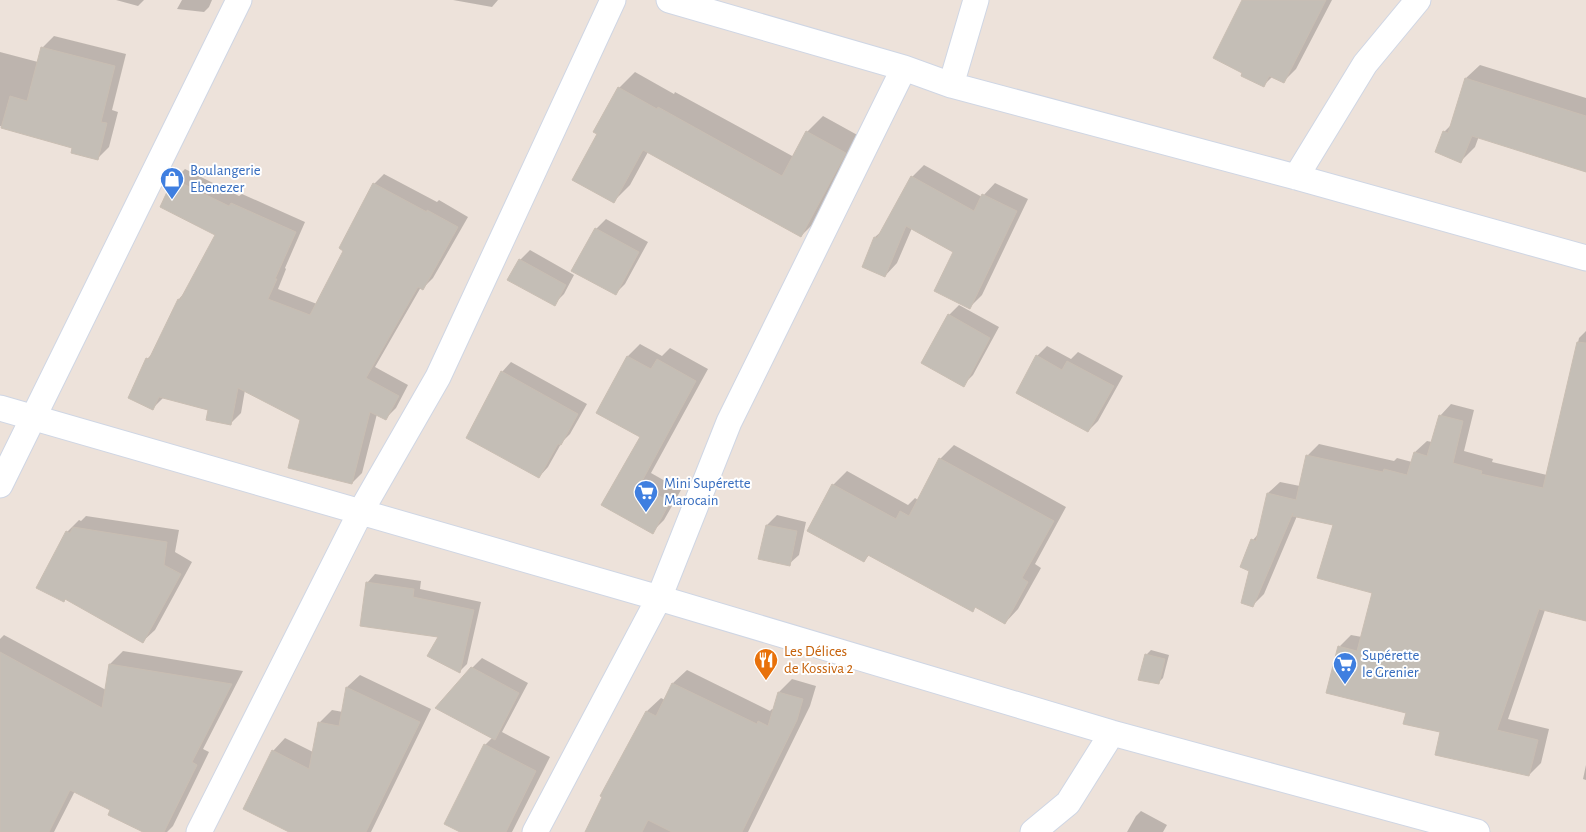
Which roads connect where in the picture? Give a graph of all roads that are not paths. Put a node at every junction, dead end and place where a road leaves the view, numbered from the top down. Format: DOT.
graph roads {
  1 [pos="239,0"];
  2 [pos="613,0"];
  3 [pos="669,0"];
  4 [pos="976,0"];
  5 [pos="1418,0"];
  6 [pos="904,68"];
  7 [pos="951,85"];
  8 [pos="1296,177"];
  9 [pos="1586,258"];
  10 [pos="0,408"];
  11 [pos="33,417"];
  12 [pos="0,485"];
  13 [pos="361,511"];
  14 [pos="660,598"];
  15 [pos="1112,732"];
  16 [pos="1394,821"];
  17 [pos="199,832"];
  18 [pos="535,832"];
  19 [pos="1033,832"];
  20 [pos="1477,832"];
  1 -- 11 [label="street"];
  2 -- 13 [label="street"];
  3 -- 6 [label="street"];
  4 -- 7 [label="street"];
  5 -- 8 [label="street"];
  6 -- 7 [label="street"];
  6 -- 14 [label="street"];
  7 -- 8 [label="street"];
  8 -- 9 [label="street"];
  10 -- 11 [label="street"];
  11 -- 12 [label="street"];
  11 -- 13 [label="street"];
  13 -- 14 [label="street"];
  13 -- 17 [label="street"];
  14 -- 15 [label="street"];
  14 -- 18 [label="street"];
  15 -- 16 [label="street"];
  15 -- 19 [label="street"];
  16 -- 20 [label="street"];
}
